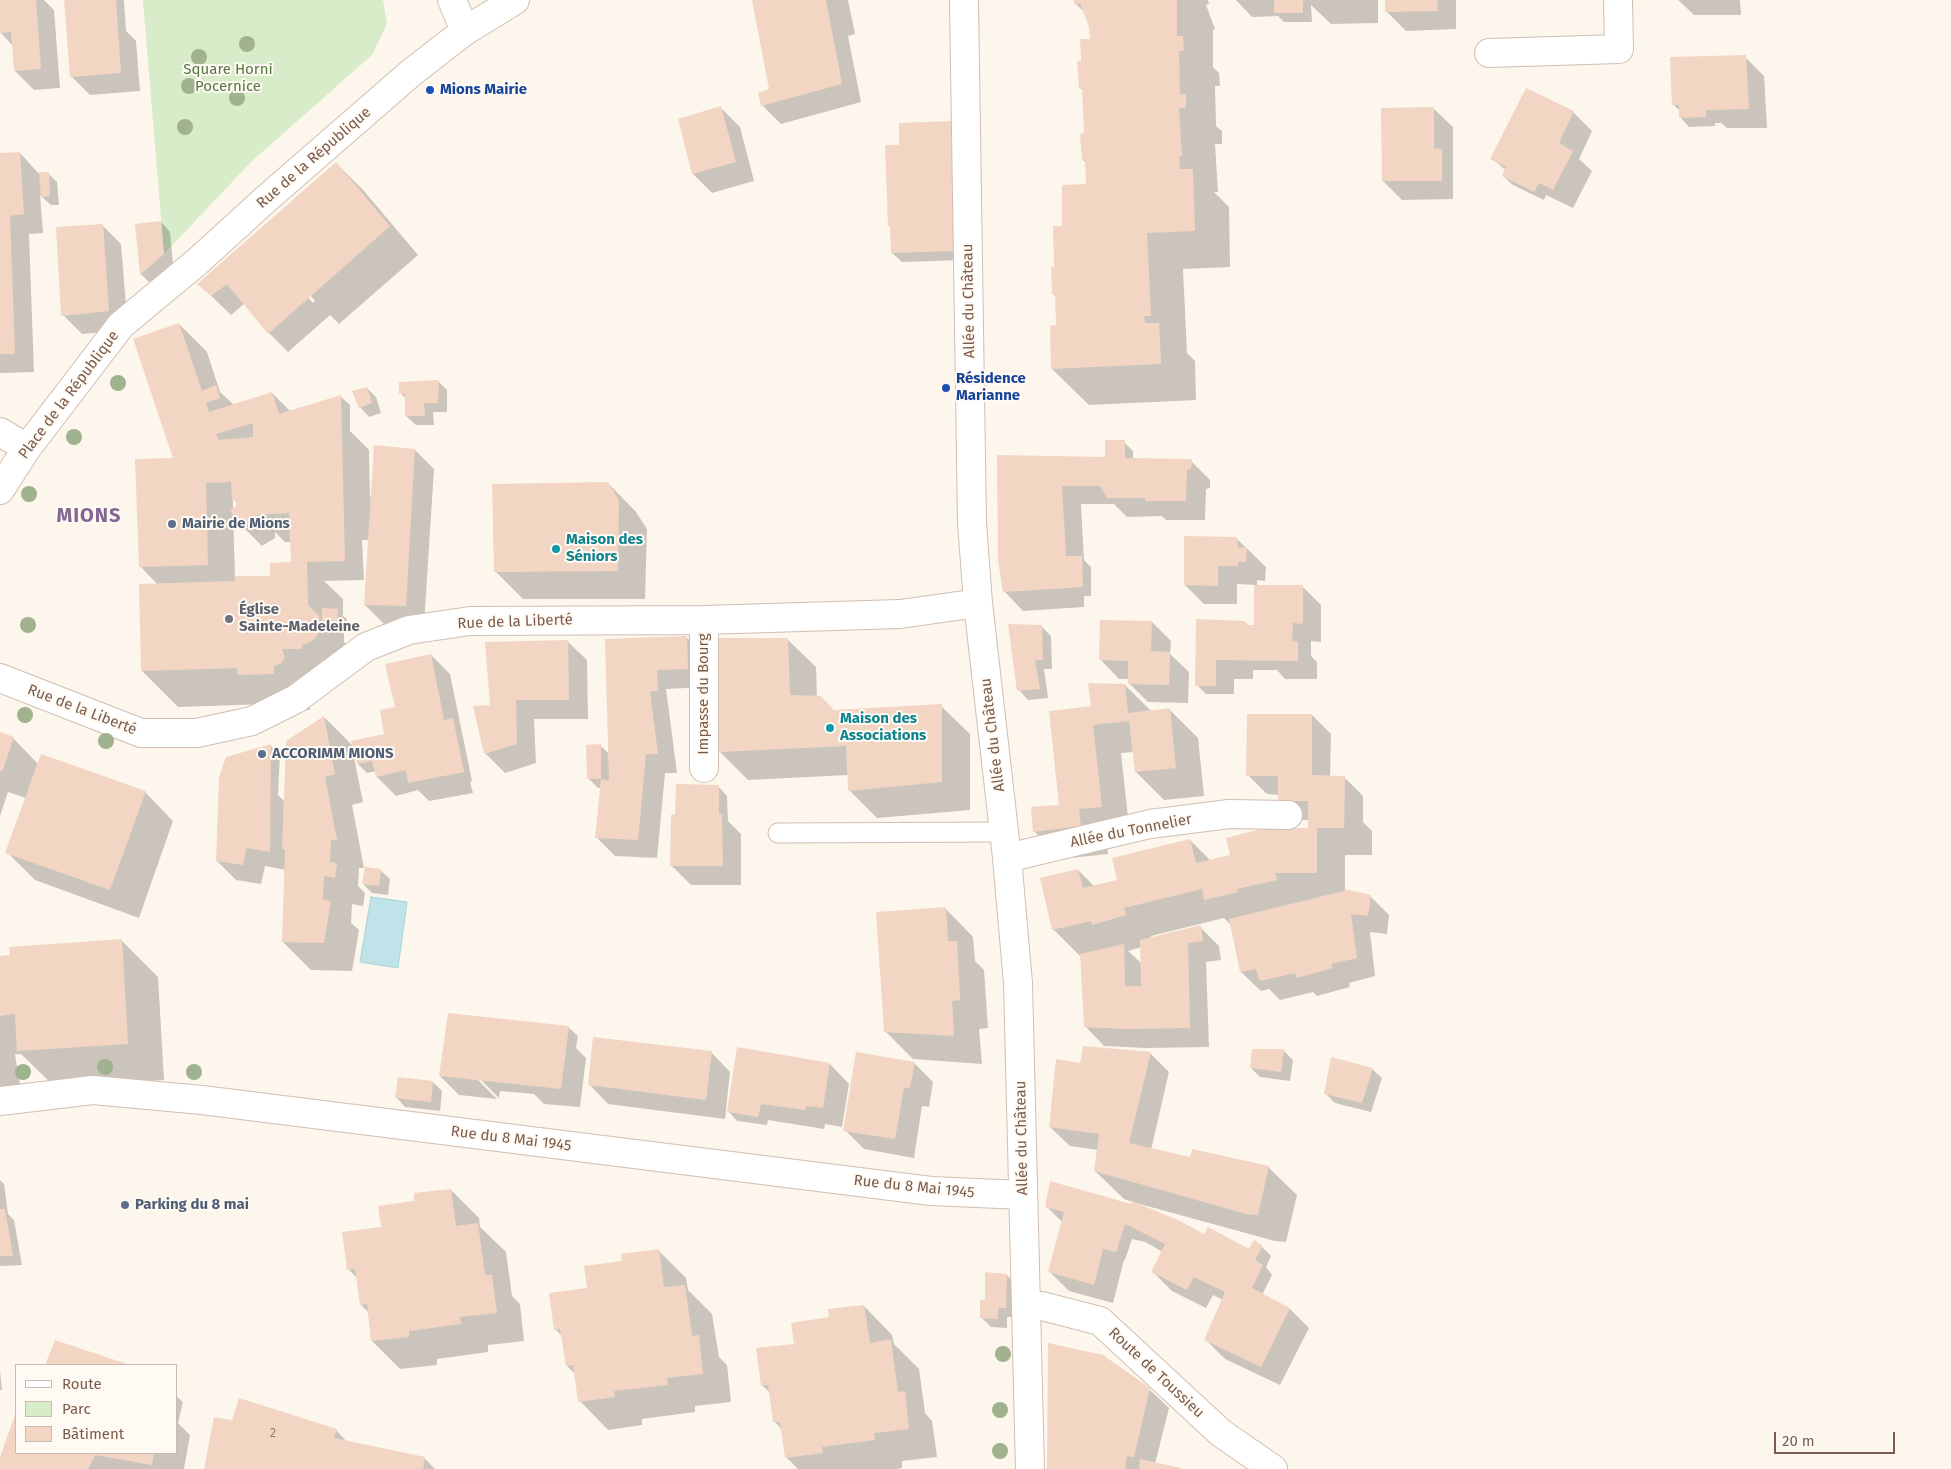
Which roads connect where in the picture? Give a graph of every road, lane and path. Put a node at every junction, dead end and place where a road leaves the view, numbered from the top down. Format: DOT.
graph roads {
  1 [pos="452,0"];
  2 [pos="515,0"];
  3 [pos="964,0"];
  4 [pos="1618,0"];
  5 [pos="465,31"];
  6 [pos="1489,52"];
  7 [pos="121,325"];
  8 [pos="0,432"];
  9 [pos="27,448"];
  10 [pos="0,490"];
  11 [pos="978,603"];
  12 [pos="704,620"];
  13 [pos="0,678"];
  14 [pos="704,768"];
  15 [pos="1288,815"];
  16 [pos="778,833"];
  17 [pos="1005,845"];
  18 [pos="0,1101"];
  19 [pos="1023,1195"];
  20 [pos="1026,1305"];
  21 [pos="1030,1469"];
  22 [pos="1273,1469"];
  1 -- 5 [label="street"];
  2 -- 5 [label="street, Rue de la République"];
  3 -- 11 [label="street, Allée du Château"];
  4 -- 6 [label="street"];
  5 -- 7 [label="street, Rue de la République"];
  7 -- 9 [label="street, Place de la République"];
  8 -- 9 [label="street"];
  9 -- 10 [label="street, Place de la République"];
  11 -- 12 [label="street, Rue de la Liberté"];
  11 -- 17 [label="street, Allée du Château"];
  12 -- 13 [label="street, Rue de la Liberté"];
  12 -- 14 [label="street, Impasse du Bourg"];
  15 -- 17 [label="street, Allée du Tonnelier"];
  16 -- 17 [label="lane"];
  17 -- 19 [label="street, Allée du Château"];
  18 -- 19 [label="street, Rue du 8 Mai 1945"];
  19 -- 20 [label="street, Allée du Château"];
  20 -- 21 [label="street, Allée du Château"];
  20 -- 22 [label="street, Route de Toussieu"];
}
